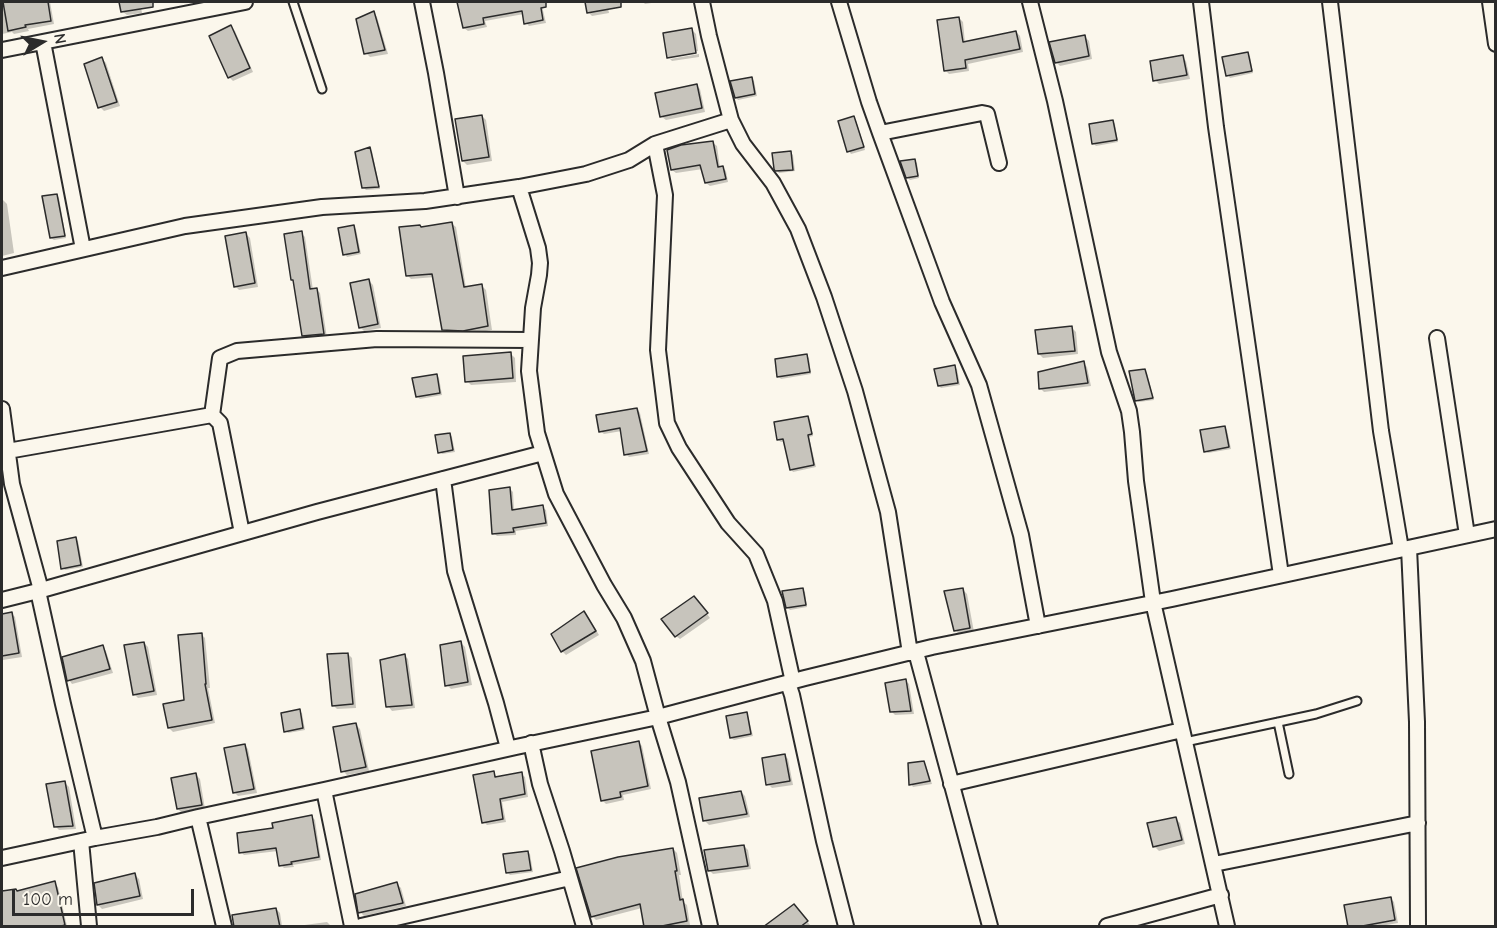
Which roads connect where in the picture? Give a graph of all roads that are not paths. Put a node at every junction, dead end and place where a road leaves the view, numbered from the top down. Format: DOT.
graph roads {
  1 [pos="245,2"];
  2 [pos="292,2"];
  3 [pos="422,2"];
  4 [pos="702,2"];
  5 [pos="839,2"];
  6 [pos="1030,2"];
  7 [pos="1201,2"];
  8 [pos="1330,2"];
  9 [pos="1490,2"];
  10 [pos="43,42"];
  11 [pos="1496,44"];
  12 [pos="2,50"];
  13 [pos="322,89"];
  14 [pos="731,120"];
  15 [pos="880,133"];
  16 [pos="655,144"];
  17 [pos="999,163"];
  18 [pos="519,187"];
  19 [pos="457,197"];
  20 [pos="83,249"];
  21 [pos="2,268"];
  22 [pos="1437,338"];
  23 [pos="531,340"];
  24 [pos="2,409"];
  25 [pos="212,415"];
  26 [pos="4,452"];
  27 [pos="543,453"];
  28 [pos="443,479"];
  29 [pos="1496,529"];
  30 [pos="242,533"];
  31 [pos="1467,535"];
  32 [pos="1405,549"];
  33 [pos="1281,575"];
  34 [pos="39,590"];
  35 [pos="2,600"];
  36 [pos="1153,602"];
  37 [pos="1038,626"];
  38 [pos="913,652"];
  39 [pos="791,683"];
  40 [pos="1357,701"];
  41 [pos="658,717"];
  42 [pos="1278,722"];
  43 [pos="1184,736"];
  44 [pos="531,744"];
  45 [pos="508,748"];
  46 [pos="1289,774"];
  47 [pos="951,784"];
  48 [pos="324,790"];
  49 [pos="198,817"];
  50 [pos="1418,823"];
  51 [pos="95,838"];
  52 [pos="81,841"];
  53 [pos="2,858"];
  54 [pos="1214,864"];
  55 [pos="570,878"];
  56 [pos="1221,895"];
  57 [pos="89,927"];
  58 [pos="224,927"];
  59 [pos="352,927"];
  60 [pos="361,927"];
  61 [pos="584,927"];
  62 [pos="710,927"];
  63 [pos="846,927"];
  64 [pos="990,927"];
  65 [pos="1107,927"];
  66 [pos="1227,927"];
  67 [pos="1418,927"];
  1 -- 10 [label="street"];
  2 -- 13 [label="lane"];
  3 -- 19 [label="street"];
  4 -- 14 [label="street"];
  5 -- 15 [label="street"];
  6 -- 36 [label="street"];
  7 -- 33 [label="street"];
  8 -- 32 [label="street"];
  9 -- 11 [label="street"];
  10 -- 12 [label="street"];
  10 -- 20 [label="street"];
  14 -- 16 [label="street"];
  14 -- 38 [label="street"];
  15 -- 17 [label="street"];
  15 -- 37 [label="street"];
  16 -- 18 [label="street"];
  16 -- 39 [label="street"];
  18 -- 19 [label="street"];
  18 -- 23 [label="street"];
  19 -- 20 [label="street"];
  20 -- 21 [label="street"];
  22 -- 31 [label="street"];
  23 -- 25 [label="street"];
  23 -- 27 [label="street"];
  24 -- 26 [label="street"];
  25 -- 26 [label="street"];
  25 -- 30 [label="street"];
  26 -- 34 [label="street"];
  27 -- 28 [label="street"];
  27 -- 41 [label="street"];
  28 -- 30 [label="street"];
  28 -- 45 [label="street"];
  29 -- 31 [label="street"];
  30 -- 34 [label="street"];
  31 -- 32 [label="street"];
  32 -- 33 [label="street"];
  32 -- 50 [label="street"];
  33 -- 36 [label="street"];
  34 -- 35 [label="street"];
  34 -- 51 [label="street"];
  36 -- 37 [label="street"];
  36 -- 43 [label="street"];
  37 -- 38 [label="street"];
  38 -- 39 [label="street"];
  38 -- 47 [label="street"];
  39 -- 41 [label="street"];
  39 -- 63 [label="street"];
  40 -- 42 [label="lane"];
  41 -- 44 [label="street"];
  41 -- 62 [label="street"];
  42 -- 43 [label="lane"];
  42 -- 46 [label="lane"];
  43 -- 47 [label="street"];
  43 -- 54 [label="street"];
  44 -- 45 [label="street"];
  44 -- 55 [label="street"];
  45 -- 48 [label="street"];
  47 -- 64 [label="street"];
  48 -- 49 [label="street"];
  48 -- 59 [label="street"];
  49 -- 51 [label="street"];
  49 -- 58 [label="street"];
  50 -- 54 [label="street"];
  50 -- 67 [label="street"];
  51 -- 52 [label="street"];
  52 -- 53 [label="street"];
  52 -- 57 [label="street"];
  54 -- 56 [label="street"];
  55 -- 60 [label="street"];
  55 -- 61 [label="street"];
  56 -- 65 [label="street"];
  56 -- 66 [label="street"];
}
